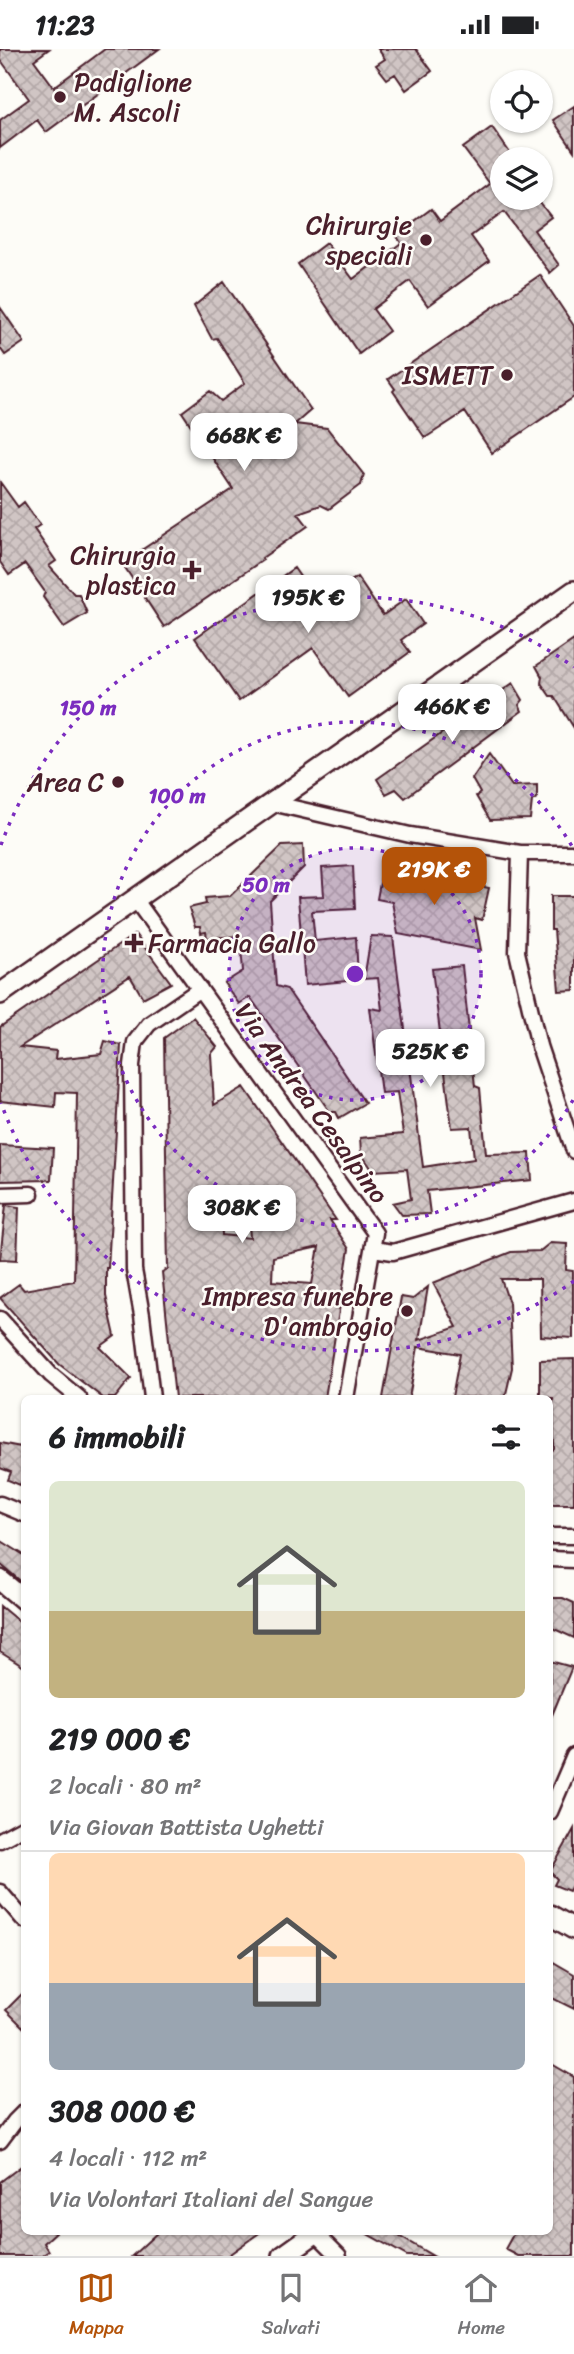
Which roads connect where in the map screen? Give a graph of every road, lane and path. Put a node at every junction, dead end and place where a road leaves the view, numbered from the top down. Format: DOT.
graph roads {
  1 [pos="574,591"];
  2 [pos="272,803"];
  3 [pos="520,853"];
  4 [pos="574,853"];
  5 [pos="135,899"];
  6 [pos="200,989"];
  7 [pos="0,994"];
  8 [pos="574,1151"];
  9 [pos="31,1194"];
  10 [pos="0,1195"];
  11 [pos="574,1201"];
  12 [pos="373,1249"];
  13 [pos="0,1319"];
  14 [pos="75,1395"];
  15 [pos="152,1395"];
  16 [pos="347,1395"];
  17 [pos="0,1504"];
  18 [pos="21,1513"];
  19 [pos="553,1536"];
  20 [pos="574,1536"];
  21 [pos="553,1559"];
  22 [pos="574,1560"];
  23 [pos="0,1580"];
  24 [pos="21,1598"];
  25 [pos="574,1756"];
  26 [pos="553,1805"];
  27 [pos="21,1829"];
  28 [pos="0,1840"];
  29 [pos="0,1892"];
  30 [pos="21,1916"];
  31 [pos="553,1917"];
  32 [pos="574,1929"];
  33 [pos="21,2115"];
  34 [pos="0,2141"];
  35 [pos="312,2235"];
  36 [pos="319,2235"];
  37 [pos="284,2256"];
  38 [pos="339,2256"];
  1 -- 2 [label="street"];
  2 -- 3 [label="street"];
  2 -- 5 [label="street"];
  3 -- 4 [label="street"];
  3 -- 8 [label="street"];
  5 -- 6 [label="street, Via Andrea Cesalpino"];
  5 -- 7 [label="street"];
  6 -- 12 [label="street, Via Andrea Cesalpino"];
  6 -- 15 [label="street"];
  9 -- 10 [label="street"];
  11 -- 12 [label="street"];
  12 -- 16 [label="street, Via Andrea Cesalpino"];
  13 -- 14 [label="street"];
  17 -- 18 [label="street"];
  19 -- 20 [label="street"];
  21 -- 22 [label="street"];
  23 -- 24 [label="street"];
  25 -- 26 [label="street"];
  27 -- 28 [label="street"];
  29 -- 30 [label="street"];
  31 -- 32 [label="street"];
  33 -- 34 [label="street"];
  35 -- 37 [label="street"];
  36 -- 38 [label="street"];
}
